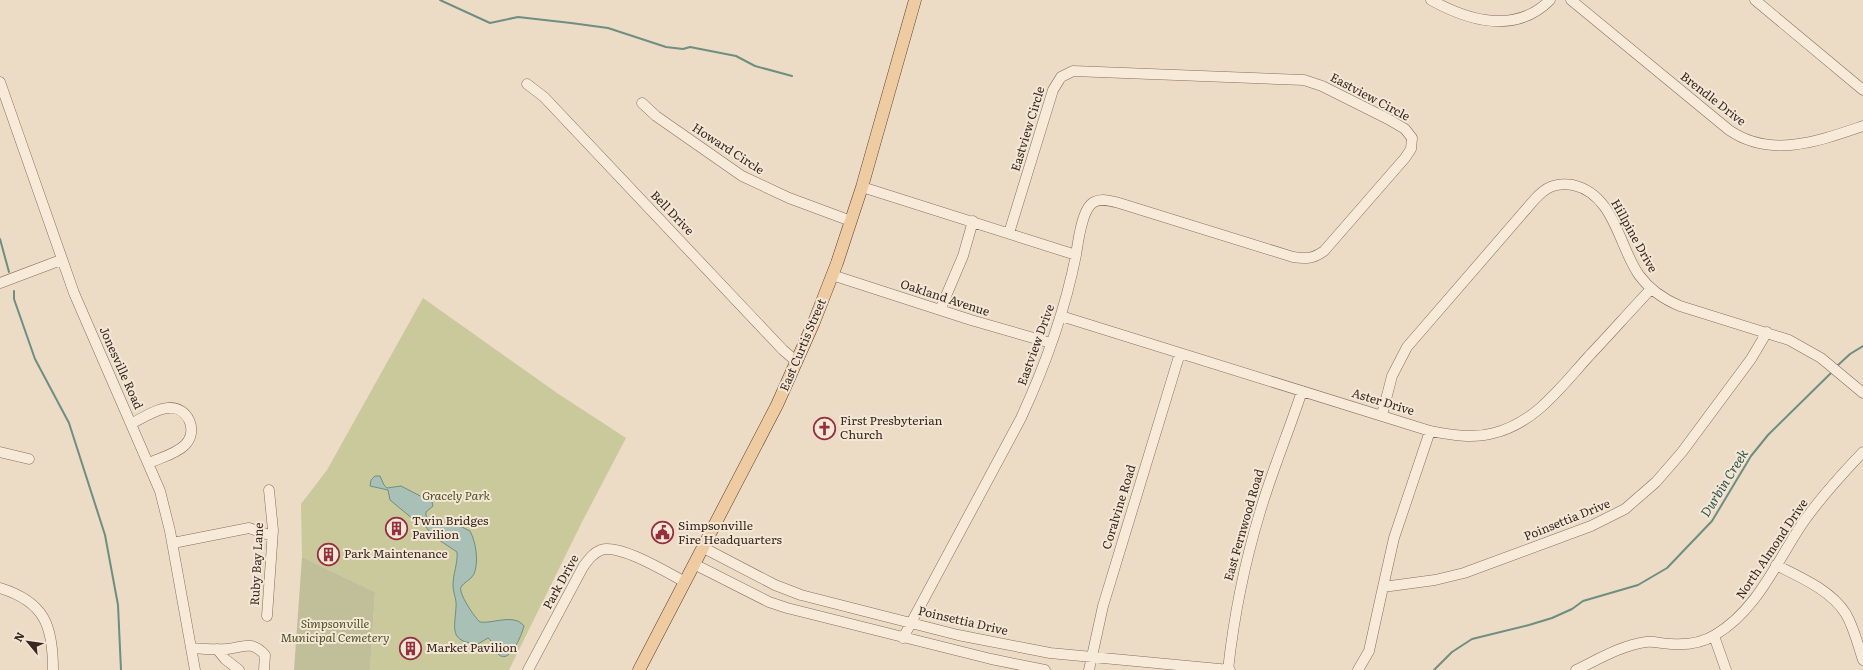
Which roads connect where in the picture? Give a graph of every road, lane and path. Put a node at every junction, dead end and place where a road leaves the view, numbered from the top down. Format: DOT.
graph roads {
  1 [pos="915,0"];
  2 [pos="1431,0"];
  3 [pos="1550,0"];
  4 [pos="1571,0"];
  5 [pos="1755,0"];
  6 [pos="0,82"];
  7 [pos="527,84"];
  8 [pos="1863,90"];
  9 [pos="642,103"];
  10 [pos="1863,126"];
  11 [pos="862,187"];
  12 [pos="851,221"];
  13 [pos="973,221"];
  14 [pos="1009,233"];
  15 [pos="1076,255"];
  16 [pos="61,260"];
  17 [pos="832,275"];
  18 [pos="0,283"];
  19 [pos="1651,289"];
  20 [pos="940,310"];
  21 [pos="1061,316"];
  22 [pos="1767,332"];
  23 [pos="1051,343"];
  24 [pos="1180,353"];
  25 [pos="797,362"];
  26 [pos="1302,390"];
  27 [pos="1863,393"];
  28 [pos="1382,415"];
  29 [pos="131,424"];
  30 [pos="1430,431"];
  31 [pos="0,452"];
  32 [pos="1863,452"];
  33 [pos="29,459"];
  34 [pos="148,463"];
  35 [pos="270,490"];
  36 [pos="272,536"];
  37 [pos="173,543"];
  38 [pos="702,547"];
  39 [pos="694,564"];
  40 [pos="1776,564"];
  41 [pos="685,582"];
  42 [pos="1383,587"];
  43 [pos="0,588"];
  44 [pos="267,616"];
  45 [pos="912,623"];
  46 [pos="1714,636"];
  47 [pos="904,638"];
  48 [pos="191,648"];
  49 [pos="217,649"];
  50 [pos="1091,658"];
  51 [pos="1863,660"];
  52 [pos="1582,669"];
  53 [pos="53,670"];
  54 [pos="195,670"];
  55 [pos="239,670"];
  56 [pos="264,670"];
  57 [pos="528,670"];
  58 [pos="640,670"];
  59 [pos="1045,670"];
  60 [pos="1089,670"];
  61 [pos="1228,670"];
  62 [pos="1358,670"];
  63 [pos="1726,670"];
  1 -- 11 [label="main road, East Curtis Street"];
  2 -- 3 [label="street"];
  4 -- 10 [label="street, Brendle Drive"];
  5 -- 8 [label="street"];
  6 -- 16 [label="street, Jonesville Road"];
  7 -- 25 [label="street, Bell Drive"];
  9 -- 12 [label="street, Howard Circle"];
  11 -- 12 [label="main road, East Curtis Street"];
  11 -- 13 [label="street"];
  12 -- 17 [label="main road, East Curtis Street"];
  13 -- 14 [label="street"];
  13 -- 20 [label="street"];
  14 -- 15 [label="street"];
  14 -- 15 [label="street, Eastview Circle"];
  15 -- 21 [label="street, Eastview Drive"];
  16 -- 18 [label="street"];
  16 -- 29 [label="street, Jonesville Road"];
  17 -- 20 [label="street, Oakland Avenue"];
  17 -- 25 [label="main road, East Curtis Street"];
  19 -- 22 [label="street, Hillpine Drive"];
  19 -- 28 [label="street, Hillpine Drive"];
  19 -- 30 [label="street, Aster Drive"];
  20 -- 23 [label="street, Oakland Avenue"];
  21 -- 23 [label="street, Eastview Drive"];
  21 -- 24 [label="street, Aster Drive"];
  22 -- 27 [label="street, Hillpine Drive"];
  22 -- 42 [label="street, Poinsettia Drive"];
  23 -- 45 [label="street, Eastview Drive"];
  24 -- 26 [label="street, Aster Drive"];
  24 -- 50 [label="street, Coralvine Road"];
  25 -- 38 [label="main road, East Curtis Street"];
  26 -- 28 [label="street, Aster Drive"];
  26 -- 61 [label="street, East Fernwood Road"];
  28 -- 30 [label="street, Aster Drive"];
  29 -- 34 [label="street, Jonesville Road"];
  29 -- 34 [label="street"];
  30 -- 42 [label="street"];
  31 -- 33 [label="street"];
  32 -- 40 [label="street, North Almond Drive"];
  34 -- 37 [label="street, Jonesville Road"];
  35 -- 36 [label="street, Ruby Bay Lane"];
  36 -- 37 [label="street"];
  36 -- 44 [label="street, Ruby Bay Lane"];
  37 -- 48 [label="street, Jonesville Road"];
  38 -- 39 [label="main road, East Curtis Street"];
  38 -- 45 [label="street, Poinsettia Drive"];
  39 -- 41 [label="main road, East Curtis Street"];
  39 -- 47 [label="street"];
  40 -- 46 [label="street, North Almond Drive"];
  40 -- 51 [label="street"];
  41 -- 57 [label="street, Park Drive"];
  41 -- 58 [label="main road, East Curtis Street"];
  42 -- 62 [label="street"];
  43 -- 53 [label="street"];
  45 -- 47 [label="street, Eastview Drive"];
  45 -- 50 [label="street, Poinsettia Drive"];
  46 -- 52 [label="street, North Almond Drive"];
  46 -- 63 [label="street"];
  47 -- 59 [label="street"];
  48 -- 49 [label="street"];
  48 -- 54 [label="street, Jonesville Road"];
  49 -- 55 [label="street"];
  49 -- 56 [label="street"];
  50 -- 60 [label="street, Coralvine Road"];
  50 -- 61 [label="street, Poinsettia Drive"];
}
